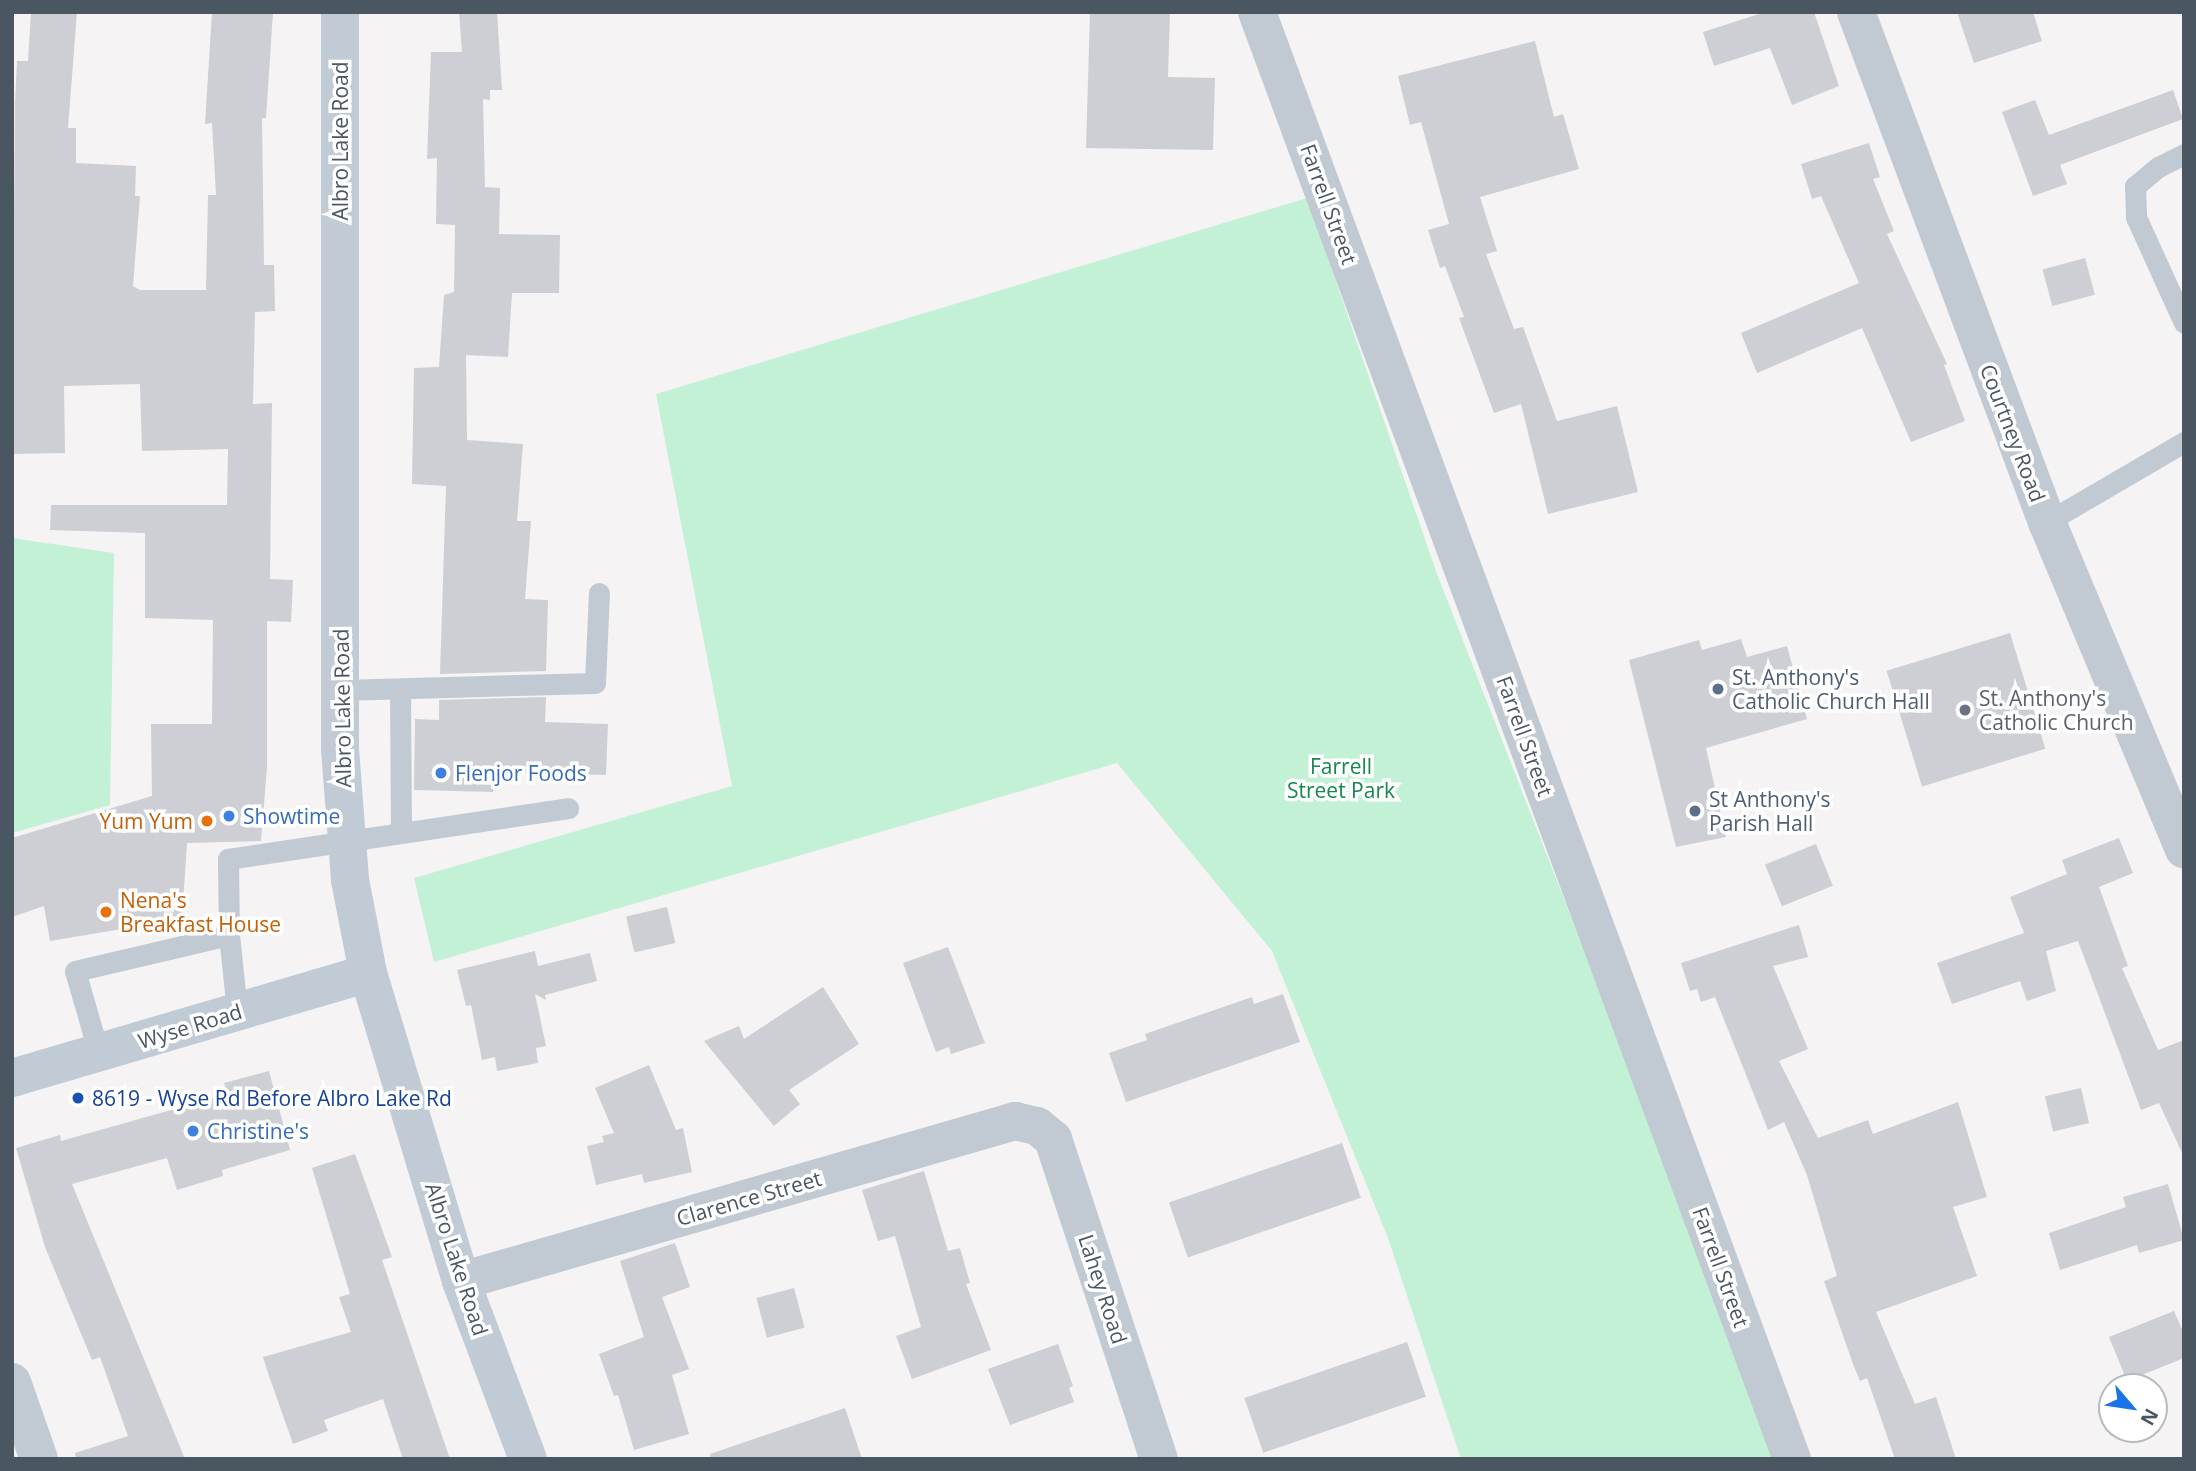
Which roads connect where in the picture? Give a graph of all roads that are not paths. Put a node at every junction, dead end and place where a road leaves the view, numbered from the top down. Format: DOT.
graph roads {
  1 [pos="340,12"];
  2 [pos="1257,12"];
  3 [pos="1856,12"];
  4 [pos="2184,154"];
  5 [pos="2184,323"];
  6 [pos="2184,442"];
  7 [pos="2048,522"];
  8 [pos="599,593"];
  9 [pos="400,689"];
  10 [pos="341,690"];
  11 [pos="568,808"];
  12 [pos="401,832"];
  13 [pos="347,840"];
  14 [pos="2184,849"];
  15 [pos="229,935"];
  16 [pos="368,973"];
  17 [pos="237,1011"];
  18 [pos="99,1054"];
  19 [pos="12,1078"];
  20 [pos="1037,1126"];
  21 [pos="461,1281"];
  22 [pos="12,1382"];
  23 [pos="38,1459"];
  24 [pos="528,1459"];
  25 [pos="1159,1459"];
  26 [pos="1792,1459"];
  1 -- 10 [label="main road, Albro Lake Road"];
  2 -- 26 [label="street, Farrell Street"];
  3 -- 7 [label="street, Courtney Road"];
  4 -- 5 [label="lane"];
  6 -- 7 [label="lane"];
  7 -- 14 [label="street, Courtney Road"];
  8 -- 9 [label="lane"];
  9 -- 10 [label="lane"];
  9 -- 12 [label="lane"];
  10 -- 13 [label="main road, Albro Lake Road"];
  11 -- 12 [label="lane"];
  12 -- 13 [label="lane"];
  13 -- 15 [label="lane"];
  13 -- 16 [label="main road, Albro Lake Road"];
  15 -- 17 [label="lane"];
  15 -- 18 [label="lane"];
  16 -- 17 [label="main road, Wyse Road"];
  16 -- 21 [label="main road, Albro Lake Road"];
  17 -- 18 [label="main road, Wyse Road"];
  18 -- 19 [label="main road, Wyse Road"];
  20 -- 21 [label="street, Clarence Street"];
  20 -- 25 [label="street, Lahey Road"];
  21 -- 24 [label="main road, Albro Lake Road"];
  22 -- 23 [label="street"];
}
